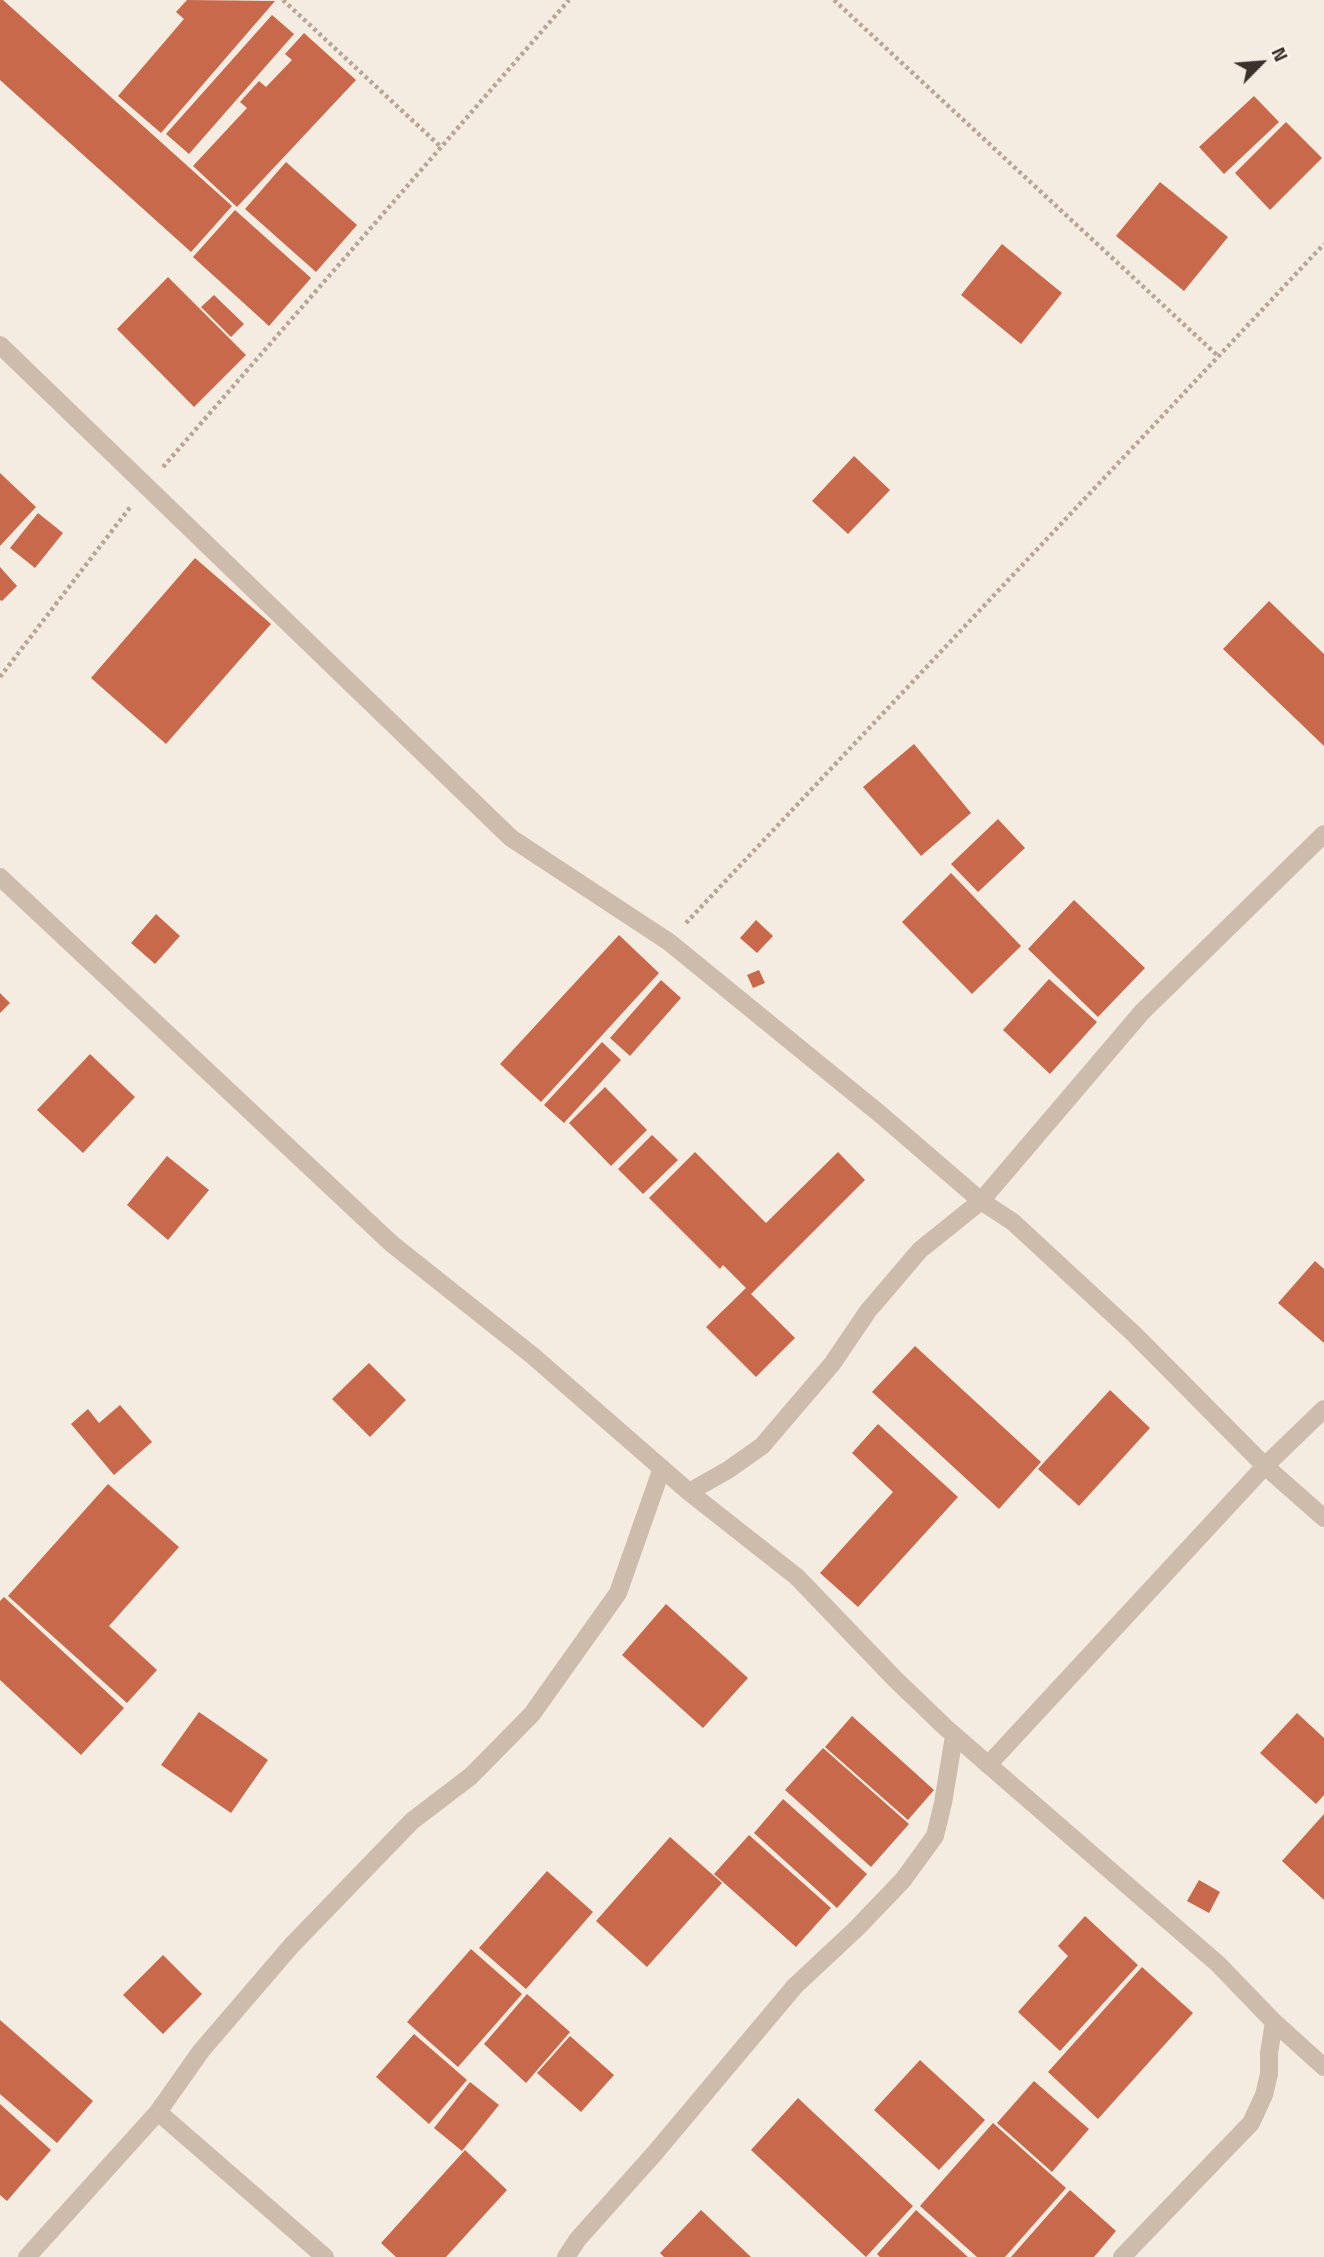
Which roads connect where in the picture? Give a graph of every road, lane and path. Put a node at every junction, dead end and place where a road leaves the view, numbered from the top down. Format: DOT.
graph roads {
  1 [pos="283,0"];
  2 [pos="569,0"];
  3 [pos="834,0"];
  4 [pos="441,147"];
  5 [pos="1324,244"];
  6 [pos="0,345"];
  7 [pos="1218,356"];
  8 [pos="146,486"];
  9 [pos="0,677"];
  10 [pos="1324,834"];
  11 [pos="0,877"];
  12 [pos="668,942"];
  13 [pos="981,1201"];
  14 [pos="1324,1409"];
  15 [pos="1265,1466"];
  16 [pos="662,1468"];
  17 [pos="689,1492"];
  18 [pos="1324,1518"];
  19 [pos="954,1736"];
  20 [pos="988,1765"];
  21 [pos="1274,2022"];
  22 [pos="1324,2067"];
  23 [pos="158,2112"];
  24 [pos="27,2257"];
  25 [pos="325,2257"];
  26 [pos="566,2257"];
  27 [pos="1122,2257"];
  1 -- 4 [label="path"];
  2 -- 4 [label="path"];
  3 -- 7 [label="path"];
  4 -- 8 [label="path"];
  5 -- 7 [label="path"];
  6 -- 8 [label="street"];
  7 -- 12 [label="path"];
  8 -- 9 [label="path"];
  8 -- 12 [label="street"];
  10 -- 13 [label="street"];
  11 -- 16 [label="street"];
  12 -- 13 [label="street"];
  13 -- 15 [label="street"];
  13 -- 17 [label="street"];
  14 -- 15 [label="street"];
  15 -- 18 [label="street"];
  15 -- 20 [label="street"];
  16 -- 17 [label="street"];
  16 -- 23 [label="street"];
  17 -- 19 [label="street"];
  19 -- 20 [label="street"];
  19 -- 26 [label="street"];
  20 -- 21 [label="street"];
  21 -- 22 [label="street"];
  21 -- 27 [label="street"];
  23 -- 24 [label="street"];
  23 -- 25 [label="street"];
}
